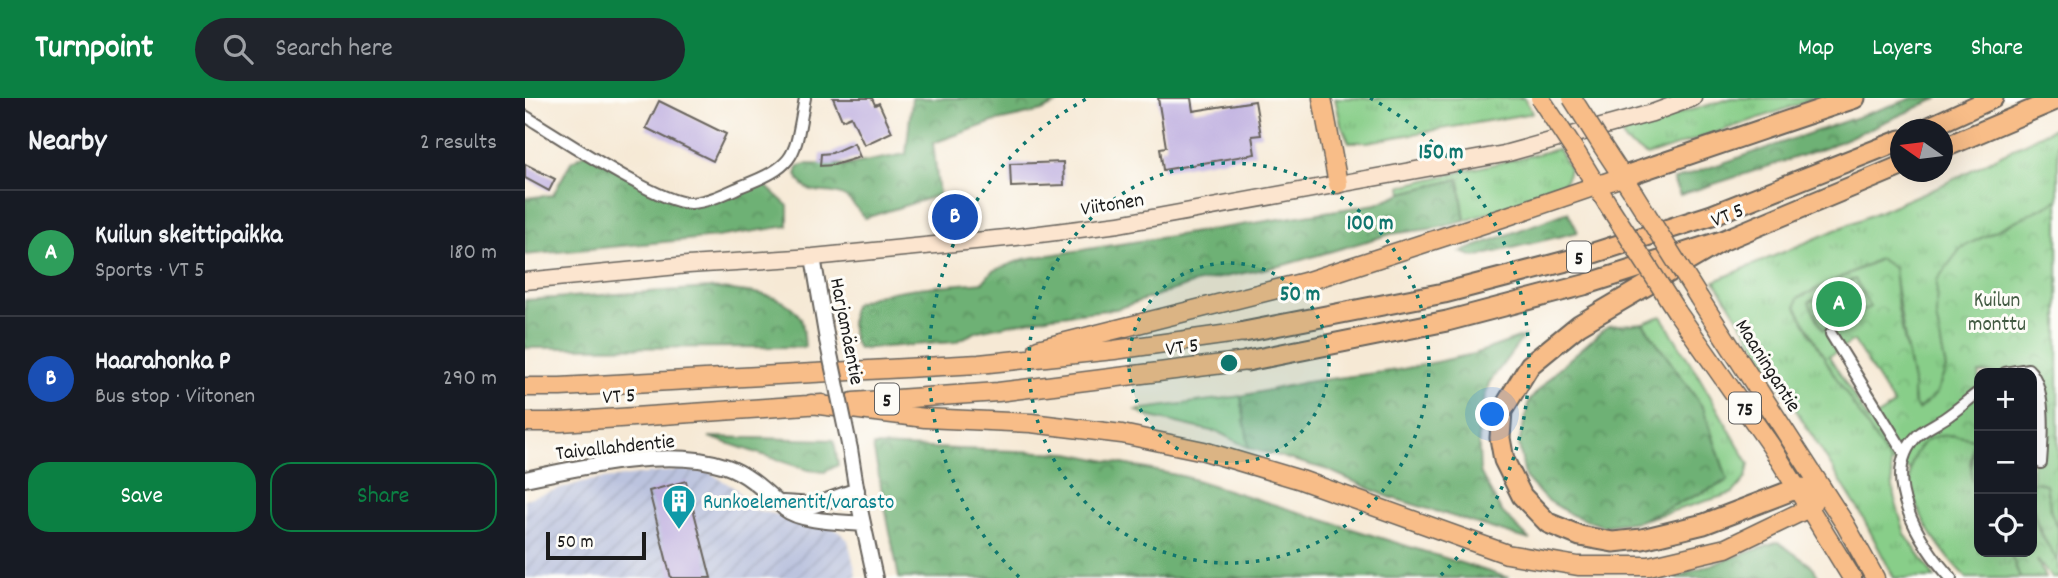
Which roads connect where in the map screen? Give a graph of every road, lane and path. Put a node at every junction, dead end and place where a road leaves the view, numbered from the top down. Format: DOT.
graph roads {
  1 [pos="805,98"];
  2 [pos="1322,98"];
  3 [pos="1541,98"];
  4 [pos="1572,98"];
  5 [pos="1693,98"];
  6 [pos="1855,98"];
  7 [pos="1993,98"];
  8 [pos="2058,99"];
  9 [pos="525,116"];
  10 [pos="1947,119"];
  11 [pos="1890,144"];
  12 [pos="1953,144"];
  13 [pos="1890,171"];
  14 [pos="1622,177"];
  15 [pos="1338,184"];
  16 [pos="1596,185"];
  17 [pos="1722,241"];
  18 [pos="813,257"];
  19 [pos="525,281"];
  20 [pos="1244,332"];
  21 [pos="1831,334"];
  22 [pos="1247,360"];
  23 [pos="979,364"];
  24 [pos="2037,384"];
  25 [pos="525,387"];
  26 [pos="1974,396"];
  27 [pos="811,404"];
  28 [pos="525,422"];
  29 [pos="1905,454"];
  30 [pos="2041,463"];
  31 [pos="525,479"];
  32 [pos="1798,488"];
  33 [pos="1821,489"];
  34 [pos="857,490"];
  35 [pos="782,503"];
  36 [pos="1809,508"];
  37 [pos="863,523"];
  38 [pos="875,578"];
  39 [pos="1852,578"];
  40 [pos="1875,578"];
  41 [pos="1951,578"];
  1 -- 9 [label="street"];
  2 -- 15 [label="main road"];
  3 -- 16 [label="main road, 75, bridge"];
  4 -- 14 [label="main road, 75, bridge"];
  5 -- 15 [label="main road, Viitonen"];
  6 -- 14 [label="highway"];
  7 -- 10 [label="highway"];
  8 -- 12 [label="highway"];
  11 -- 20 [label="highway, VT 5 / 5"];
  13 -- 17 [label="highway, VT 5 / 5"];
  14 -- 16 [label="main road"];
  14 -- 33 [label="main road, Maaningantie / 75, bridge"];
  15 -- 18 [label="main road, Viitonen"];
  16 -- 23 [label="main road"];
  16 -- 32 [label="main road, Maaningantie / 75, bridge"];
  17 -- 22 [label="highway, VT 5 / 5"];
  17 -- 32 [label="highway"];
  18 -- 19 [label="main road, Viitonen"];
  18 -- 34 [label="street, Harjamäentie, bridge"];
  20 -- 23 [label="main road, VT 5 / 5"];
  21 -- 29 [label="street"];
  22 -- 27 [label="main road, VT 5 / 5"];
  23 -- 25 [label="main road, VT 5 / 5"];
  24 -- 30 [label="street"];
  26 -- 29 [label="street"];
  27 -- 28 [label="main road, VT 5 / 5"];
  27 -- 36 [label="main road"];
  29 -- 41 [label="street"];
  31 -- 35 [label="street, Taivallahdentie"];
  32 -- 33 [label="highway"];
  32 -- 36 [label="main road, Maaningantie / 75"];
  33 -- 36 [label="main road"];
  33 -- 40 [label="main road, Maaningantie"];
  34 -- 35 [label="street"];
  34 -- 37 [label="street, Harjamäentie"];
  35 -- 37 [label="street, Taivallahdentie"];
  36 -- 39 [label="main road, Maaningantie"];
  37 -- 38 [label="street, Harjamäentie"];
}
